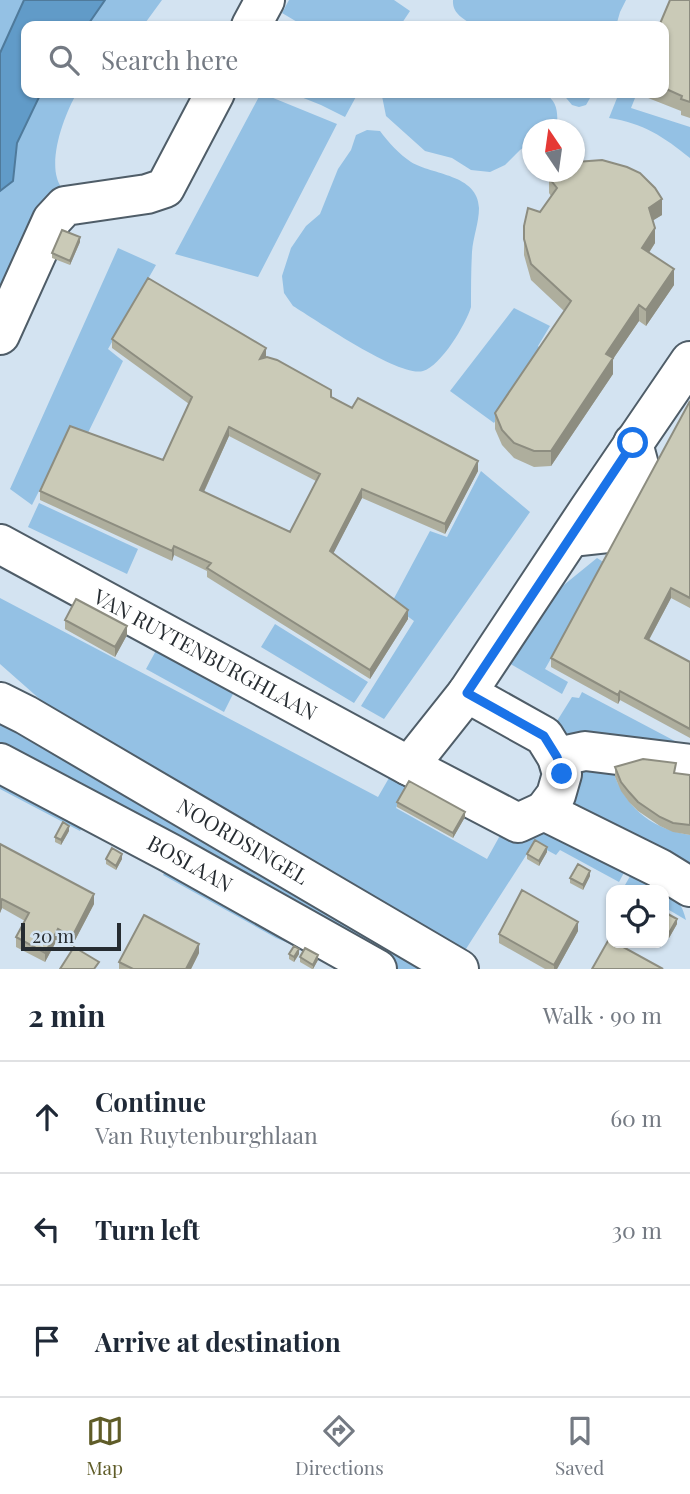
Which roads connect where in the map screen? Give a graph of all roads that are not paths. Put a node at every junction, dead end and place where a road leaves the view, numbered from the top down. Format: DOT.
graph roads {
  1 [pos="265,0"];
  2 [pos="254,21"];
  3 [pos="212,98"];
  4 [pos="0,335"];
  5 [pos="690,361"];
  6 [pos="0,544"];
  7 [pos="0,685"];
  8 [pos="467,693"];
  9 [pos="13,709"];
  10 [pos="557,757"];
  11 [pos="0,764"];
  12 [pos="690,764"];
  13 [pos="409,766"];
  14 [pos="544,811"];
  15 [pos="690,887"];
  16 [pos="377,969"];
  17 [pos="459,969"];
  1 -- 2 [label="street"];
  3 -- 4 [label="street"];
  5 -- 8 [label="street"];
  6 -- 13 [label="street, VAN RUYTENBURGHLAAN"];
  7 -- 9 [label="street, NOORDSINGEL"];
  8 -- 10 [label="street"];
  8 -- 13 [label="street"];
  9 -- 17 [label="street, NOORDSINGEL"];
  10 -- 12 [label="street"];
  10 -- 14 [label="street"];
  11 -- 16 [label="street, BOSLAAN"];
  13 -- 14 [label="street, VAN RUYTENBURGHLAAN"];
  14 -- 15 [label="street"];
}
